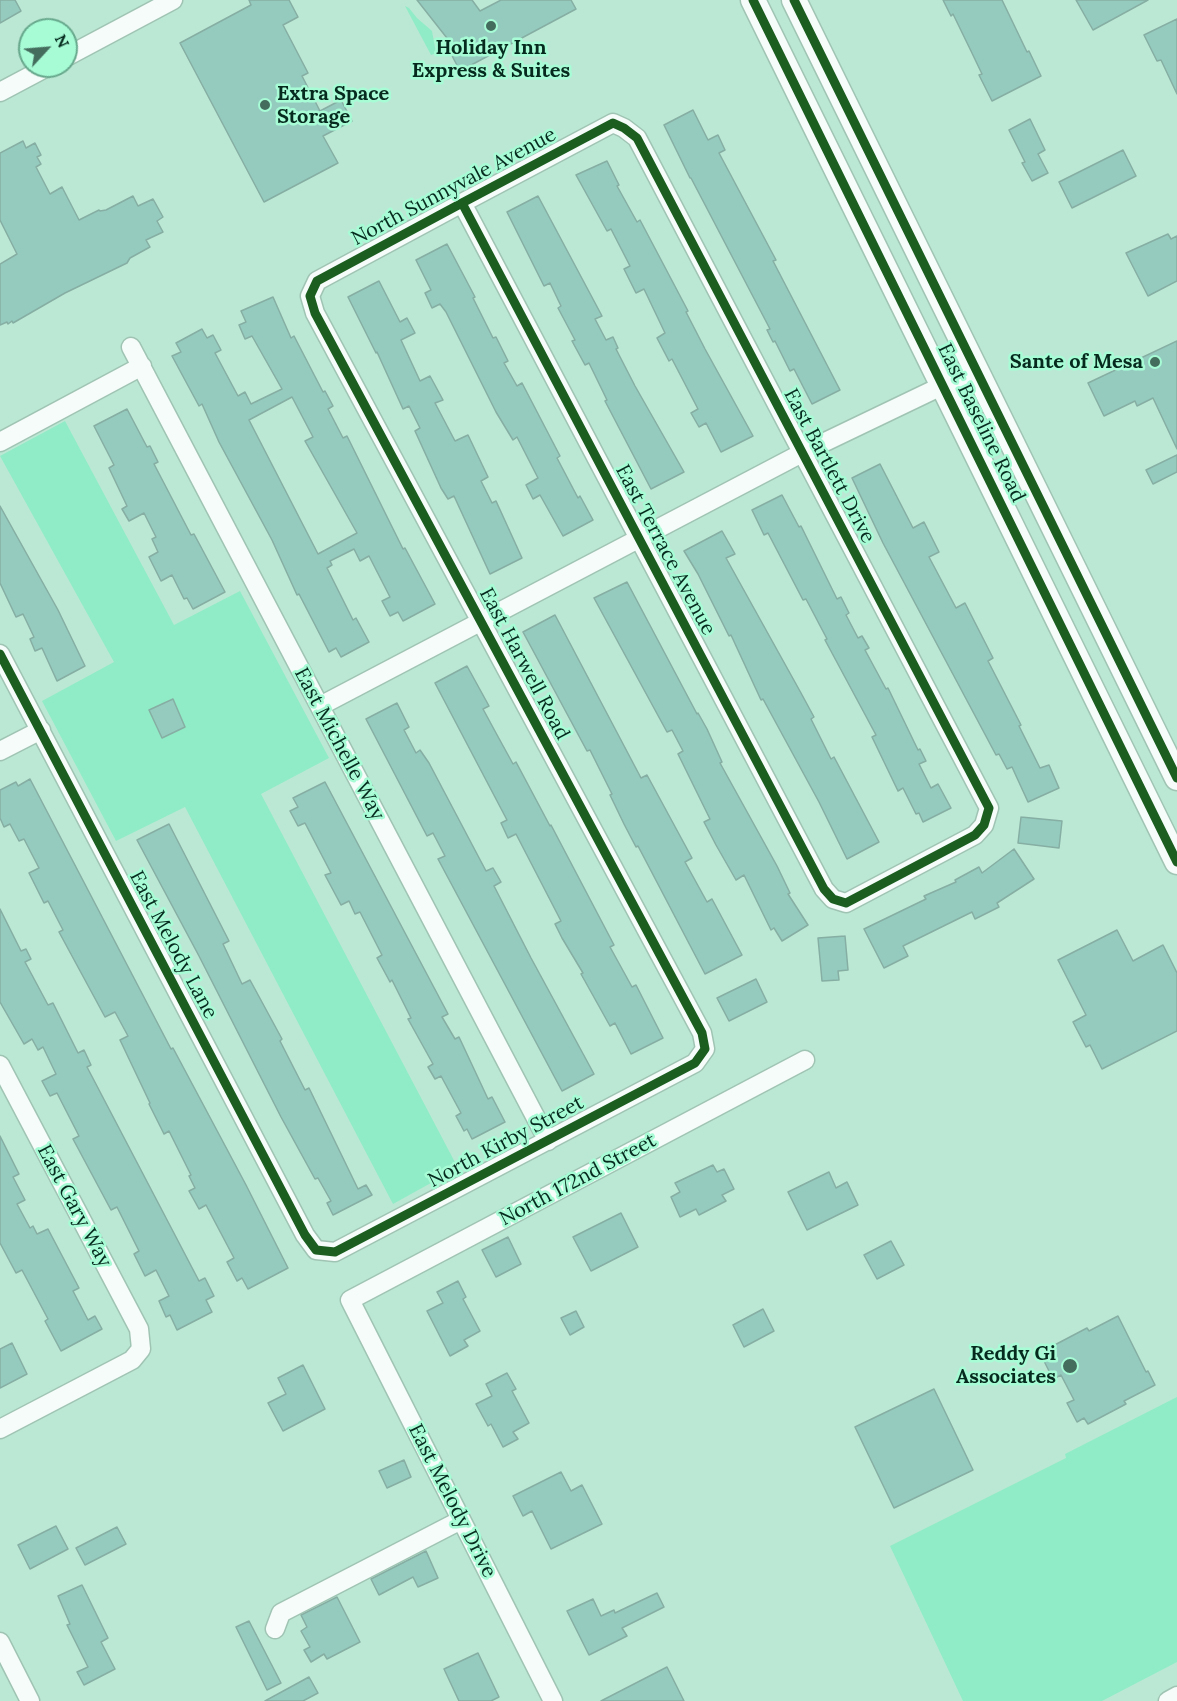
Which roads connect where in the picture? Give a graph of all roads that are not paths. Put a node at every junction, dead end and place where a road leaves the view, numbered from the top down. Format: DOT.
graph roads {
  1 [pos="173,0"];
  2 [pos="794,0"];
  3 [pos="755,1"];
  4 [pos="78,51"];
  5 [pos="26,78"];
  6 [pos="0,92"];
  7 [pos="624,128"];
  8 [pos="462,203"];
  9 [pos="310,296"];
  10 [pos="131,347"];
  11 [pos="142,366"];
  12 [pos="975,370"];
  13 [pos="943,386"];
  14 [pos="0,442"];
  15 [pos="802,453"];
  16 [pos="640,540"];
  17 [pos="480,621"];
  18 [pos="0,654"];
  19 [pos="320,706"];
  20 [pos="40,730"];
  21 [pos="0,752"];
  22 [pos="1177,778"];
  23 [pos="1169,828"];
  24 [pos="1177,862"];
  25 [pos="846,903"];
  26 [pos="705,1049"];
  27 [pos="805,1060"];
  28 [pos="0,1065"];
  29 [pos="548,1140"];
  30 [pos="316,1250"];
  31 [pos="350,1300"];
  32 [pos="0,1429"];
  33 [pos="461,1520"];
  34 [pos="275,1629"];
  35 [pos="0,1642"];
  36 [pos="1177,1696"];
  37 [pos="30,1701"];
  38 [pos="553,1701"];
  39 [pos="1168,1701"];
  1 -- 4 [label="street"];
  2 -- 12 [label="main road, East Baseline Road"];
  3 -- 13 [label="main road, East Baseline Road"];
  5 -- 6 [label="street"];
  7 -- 8 [label="street, North Sunnyvale Avenue"];
  7 -- 15 [label="street, East Bartlett Drive"];
  8 -- 9 [label="street, North Sunnyvale Avenue"];
  8 -- 16 [label="street, East Terrace Avenue"];
  9 -- 17 [label="street, East Harwell Road"];
  10 -- 11 [label="street, East Michelle Way"];
  11 -- 14 [label="street"];
  11 -- 19 [label="street, East Michelle Way"];
  12 -- 13 [label="street"];
  12 -- 22 [label="main road, East Baseline Road"];
  13 -- 15 [label="street"];
  13 -- 23 [label="main road, East Baseline Road"];
  15 -- 16 [label="street"];
  15 -- 25 [label="street, East Bartlett Drive"];
  16 -- 17 [label="street"];
  16 -- 25 [label="street, East Terrace Avenue"];
  17 -- 19 [label="street"];
  17 -- 26 [label="street, East Harwell Road"];
  18 -- 20 [label="street, East Melody Lane"];
  19 -- 29 [label="street, East Michelle Way"];
  20 -- 21 [label="street"];
  20 -- 30 [label="street, East Melody Lane"];
  23 -- 24 [label="main road, East Baseline Road"];
  26 -- 29 [label="street, North Kirby Street"];
  27 -- 31 [label="street, North 172nd Street"];
  28 -- 32 [label="street, East Gary Way"];
  29 -- 30 [label="street, North Kirby Street"];
  31 -- 33 [label="street, East Melody Drive"];
  33 -- 34 [label="street"];
  33 -- 38 [label="street, East Melody Drive"];
  35 -- 37 [label="street"];
  36 -- 39 [label="street"];
}
